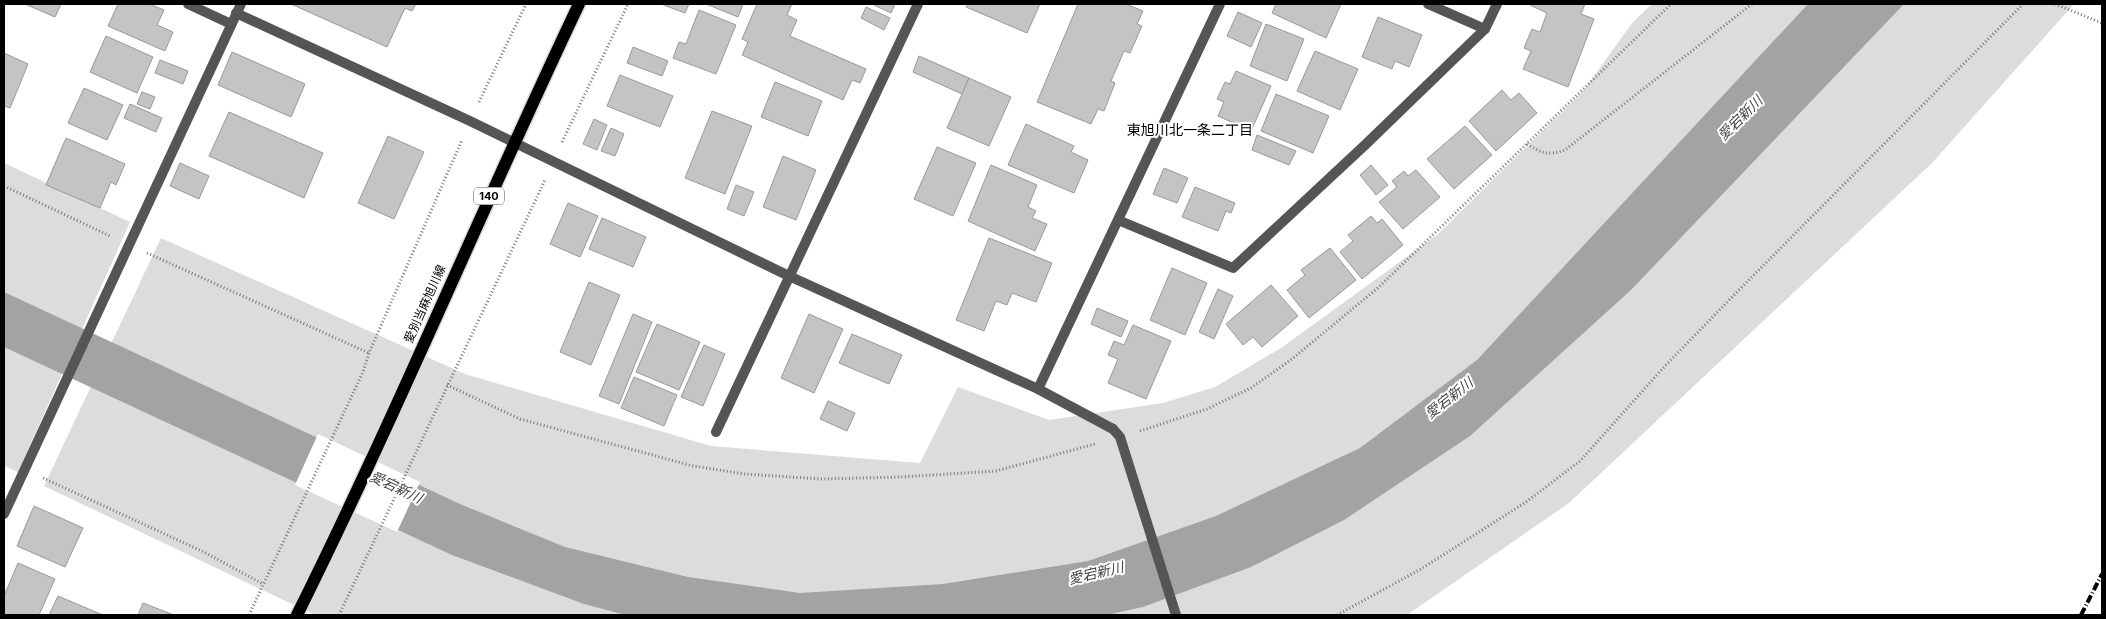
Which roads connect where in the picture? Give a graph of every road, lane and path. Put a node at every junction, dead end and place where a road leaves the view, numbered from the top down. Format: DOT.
graph roads {
  1 [pos="188,4"];
  2 [pos="526,4"];
  3 [pos="579,4"];
  4 [pos="628,4"];
  5 [pos="918,4"];
  6 [pos="1220,4"];
  7 [pos="1428,4"];
  8 [pos="1497,4"];
  9 [pos="1671,4"];
  10 [pos="1752,4"];
  11 [pos="2023,4"];
  12 [pos="2055,4"];
  13 [pos="238,9"];
  14 [pos="2102,23"];
  15 [pos="231,24"];
  16 [pos="1485,29"];
  17 [pos="470,121"];
  18 [pos="514,141"];
  19 [pos="1527,144"];
  20 [pos="554,161"];
  21 [pos="4,186"];
  22 [pos="1118,220"];
  23 [pos="130,245"];
  24 [pos="789,276"];
  25 [pos="369,352"];
  26 [pos="447,385"];
  27 [pos="1038,389"];
  28 [pos="716,432"];
  29 [pos="1120,437"];
  30 [pos="25,470"];
  31 [pos="4,514"];
  32 [pos="264,584"];
  33 [pos="248,615"];
  34 [pos="298,615"];
  35 [pos="339,615"];
  36 [pos="1176,615"];
  37 [pos="1337,615"];
  1 -- 15 [label="street"];
  2 -- 17 [label="path"];
  3 -- 18 [label="main road, 愛別当麻旭川線 / 140"];
  4 -- 20 [label="path"];
  5 -- 24 [label="street"];
  6 -- 22 [label="street"];
  7 -- 16 [label="street"];
  8 -- 16 [label="street"];
  9 -- 19 [label="path"];
  10 -- 19 [label="path"];
  11 -- 37 [label="path"];
  12 -- 14 [label="path"];
  13 -- 15 [label="street"];
  13 -- 17 [label="street"];
  15 -- 23 [label="street"];
  16 -- 22 [label="street"];
  17 -- 18 [label="street"];
  17 -- 25 [label="path"];
  18 -- 20 [label="street"];
  18 -- 34 [label="main road, 愛別当麻旭川線 / 140"];
  19 -- 29 [label="path"];
  20 -- 24 [label="street"];
  20 -- 26 [label="path"];
  21 -- 23 [label="path"];
  22 -- 27 [label="street"];
  23 -- 25 [label="path"];
  23 -- 30 [label="street"];
  24 -- 27 [label="street"];
  24 -- 28 [label="street"];
  25 -- 32 [label="path"];
  26 -- 29 [label="path"];
  26 -- 35 [label="path"];
  27 -- 29 [label="street"];
  29 -- 36 [label="street"];
  30 -- 31 [label="street"];
  30 -- 32 [label="path"];
  32 -- 33 [label="path"];
}
